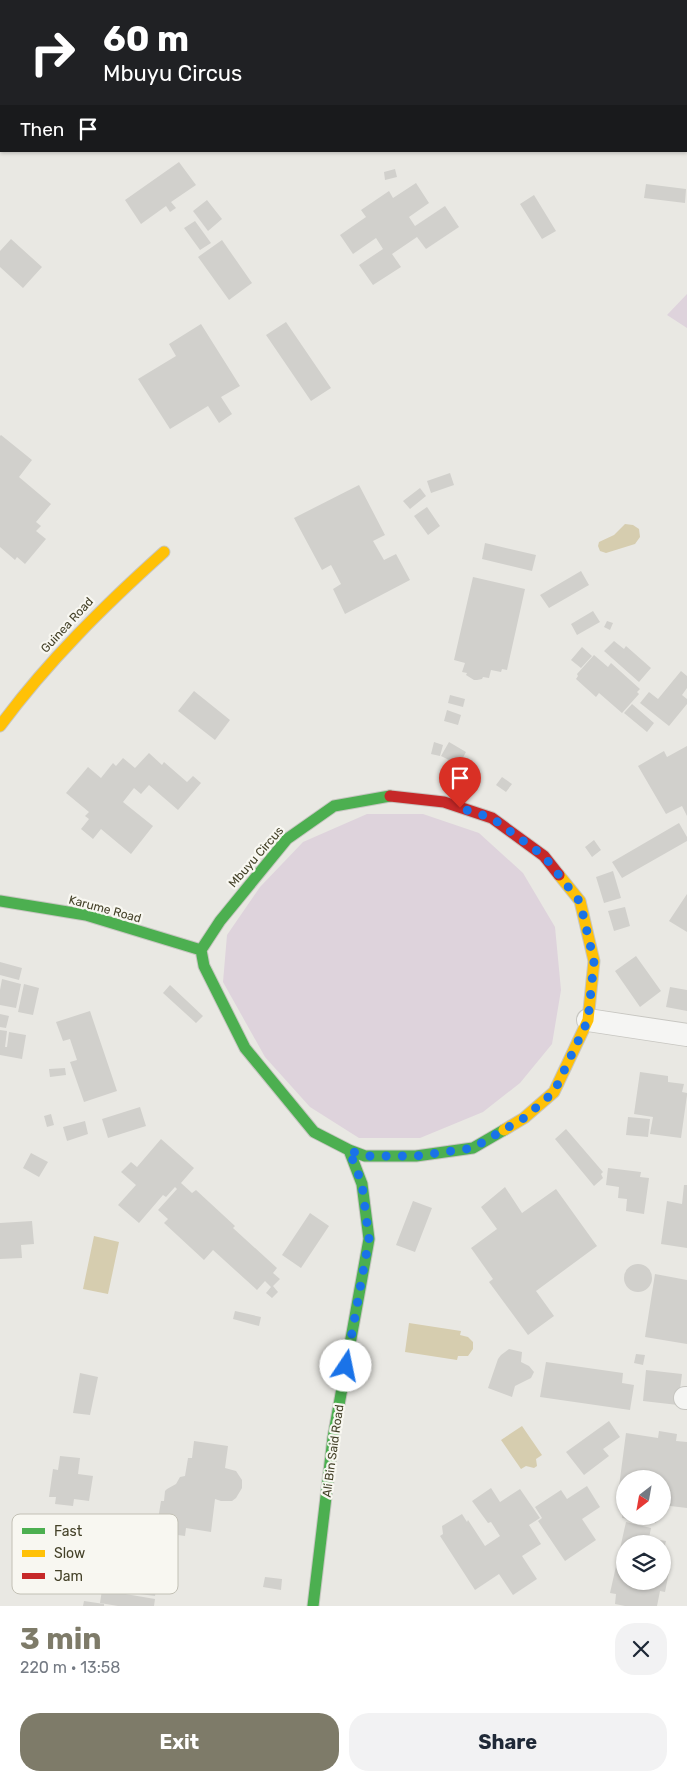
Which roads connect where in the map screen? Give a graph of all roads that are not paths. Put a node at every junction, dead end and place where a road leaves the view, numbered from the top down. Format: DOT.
graph roads {
  1 [pos="164,552"];
  2 [pos="0,726"];
  3 [pos="0,901"];
  4 [pos="201,950"];
  5 [pos="588,1020"];
  6 [pos="687,1035"];
  7 [pos="349,1150"];
  8 [pos="314,1606"];
  1 -- 2 [label="street, Guinea Road"];
  3 -- 4 [label="street, Karume Road"];
  4 -- 5 [label="street, Mbuyu Circus"];
  4 -- 7 [label="street, Mbuyu Circus"];
  5 -- 6 [label="street"];
  5 -- 7 [label="street, Mbuyu Circus"];
  7 -- 8 [label="street, Ali Bin Said Road"];
}
